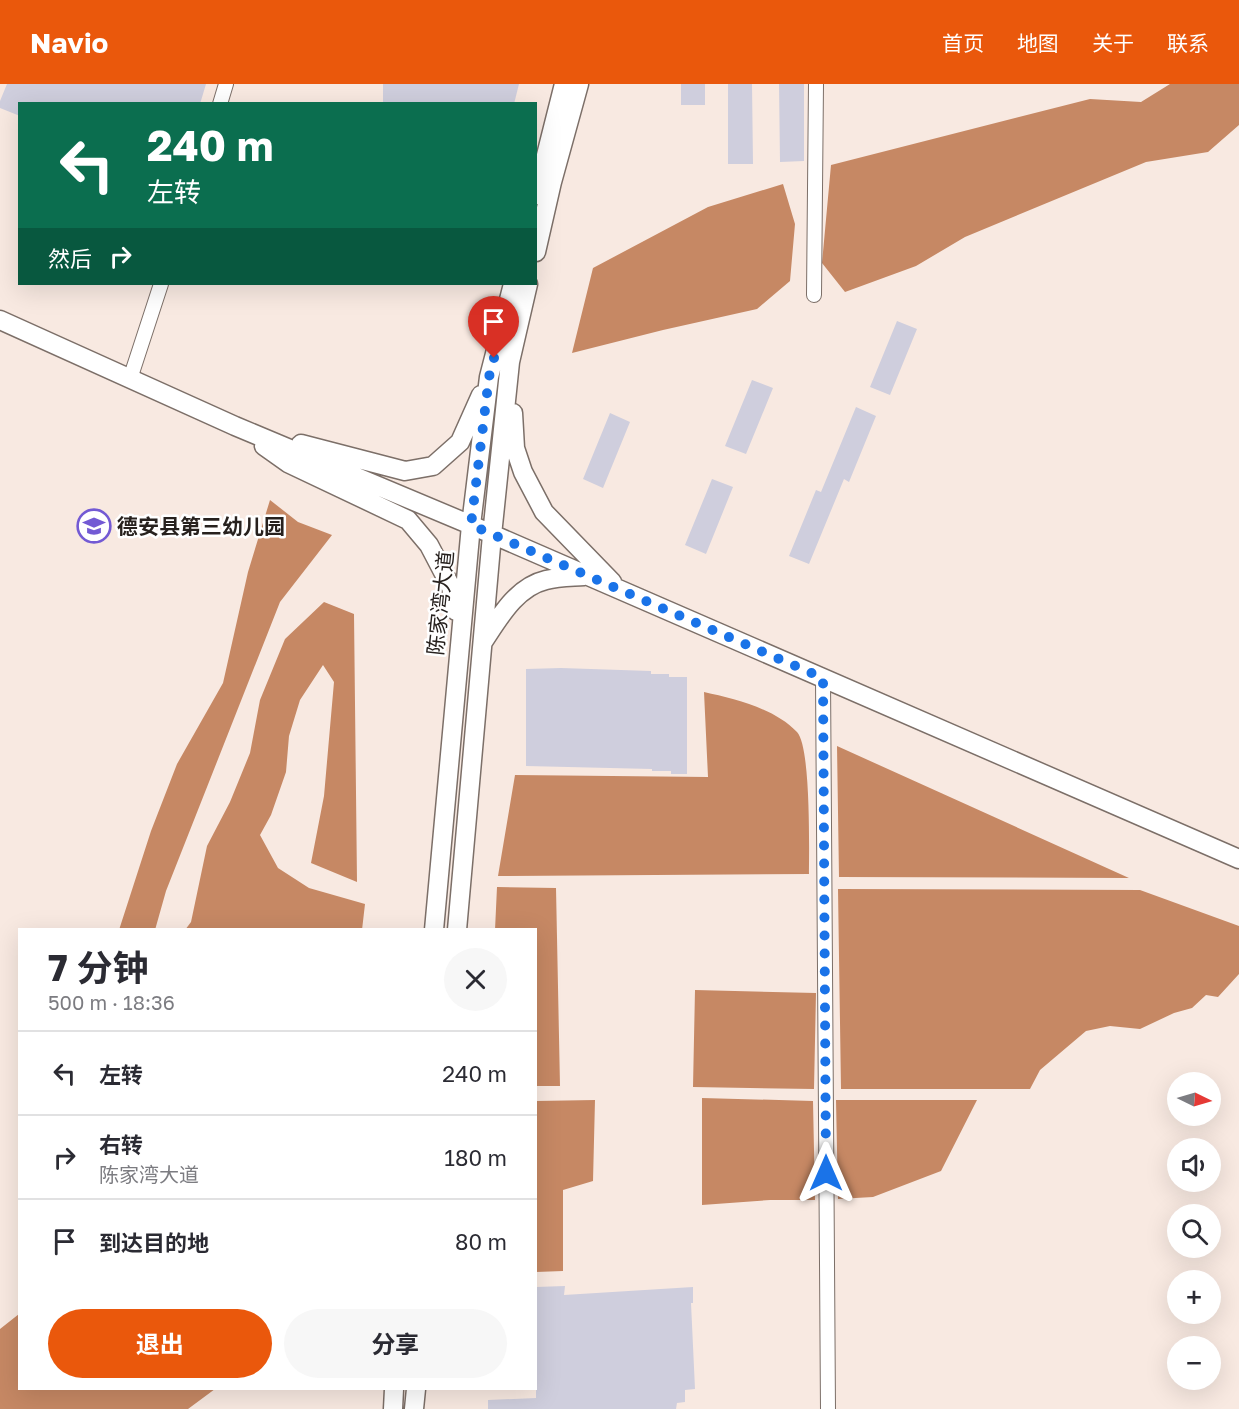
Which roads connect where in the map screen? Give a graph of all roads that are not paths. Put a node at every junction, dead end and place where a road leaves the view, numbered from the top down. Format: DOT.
graph roads {
  1 [pos="226,84"];
  2 [pos="564,84"];
  3 [pos="579,84"];
  4 [pos="816,84"];
  5 [pos="221,102"];
  6 [pos="537,191"];
  7 [pos="537,248"];
  8 [pos="161,285"];
  9 [pos="513,285"];
  10 [pos="528,285"];
  11 [pos="814,296"];
  12 [pos="0,320"];
  13 [pos="510,362"];
  14 [pos="489,377"];
  15 [pos="130,379"];
  16 [pos="236,426"];
  17 [pos="471,525"];
  18 [pos="492,535"];
  19 [pos="586,575"];
  20 [pos="619,590"];
  21 [pos="460,626"];
  22 [pos="482,644"];
  23 [pos="823,678"];
  24 [pos="1239,859"];
  25 [pos="434,928"];
  26 [pos="457,928"];
  27 [pos="394,1390"];
  28 [pos="416,1390"];
  29 [pos="393,1409"];
  30 [pos="414,1409"];
  31 [pos="828,1409"];
  1 -- 5 [label="street"];
  2 -- 6 [label="main road"];
  3 -- 7 [label="main road"];
  4 -- 11 [label="street"];
  8 -- 15 [label="street"];
  9 -- 14 [label="main road, 陈家湾大道"];
  10 -- 13 [label="main road"];
  12 -- 15 [label="main road"];
  13 -- 18 [label="main road"];
  13 -- 20 [label="main road"];
  14 -- 16 [label="main road"];
  14 -- 17 [label="main road, 陈家湾大道"];
  15 -- 16 [label="main road"];
  16 -- 17 [label="main road"];
  16 -- 21 [label="main road"];
  17 -- 18 [label="main road"];
  17 -- 21 [label="main road, 陈家湾大道"];
  18 -- 19 [label="main road"];
  18 -- 22 [label="main road"];
  19 -- 20 [label="main road"];
  19 -- 22 [label="main road"];
  20 -- 23 [label="main road"];
  21 -- 25 [label="main road, 陈家湾大道"];
  22 -- 26 [label="main road"];
  23 -- 24 [label="main road"];
  23 -- 31 [label="street"];
  27 -- 29 [label="main road"];
  28 -- 30 [label="main road"];
}
